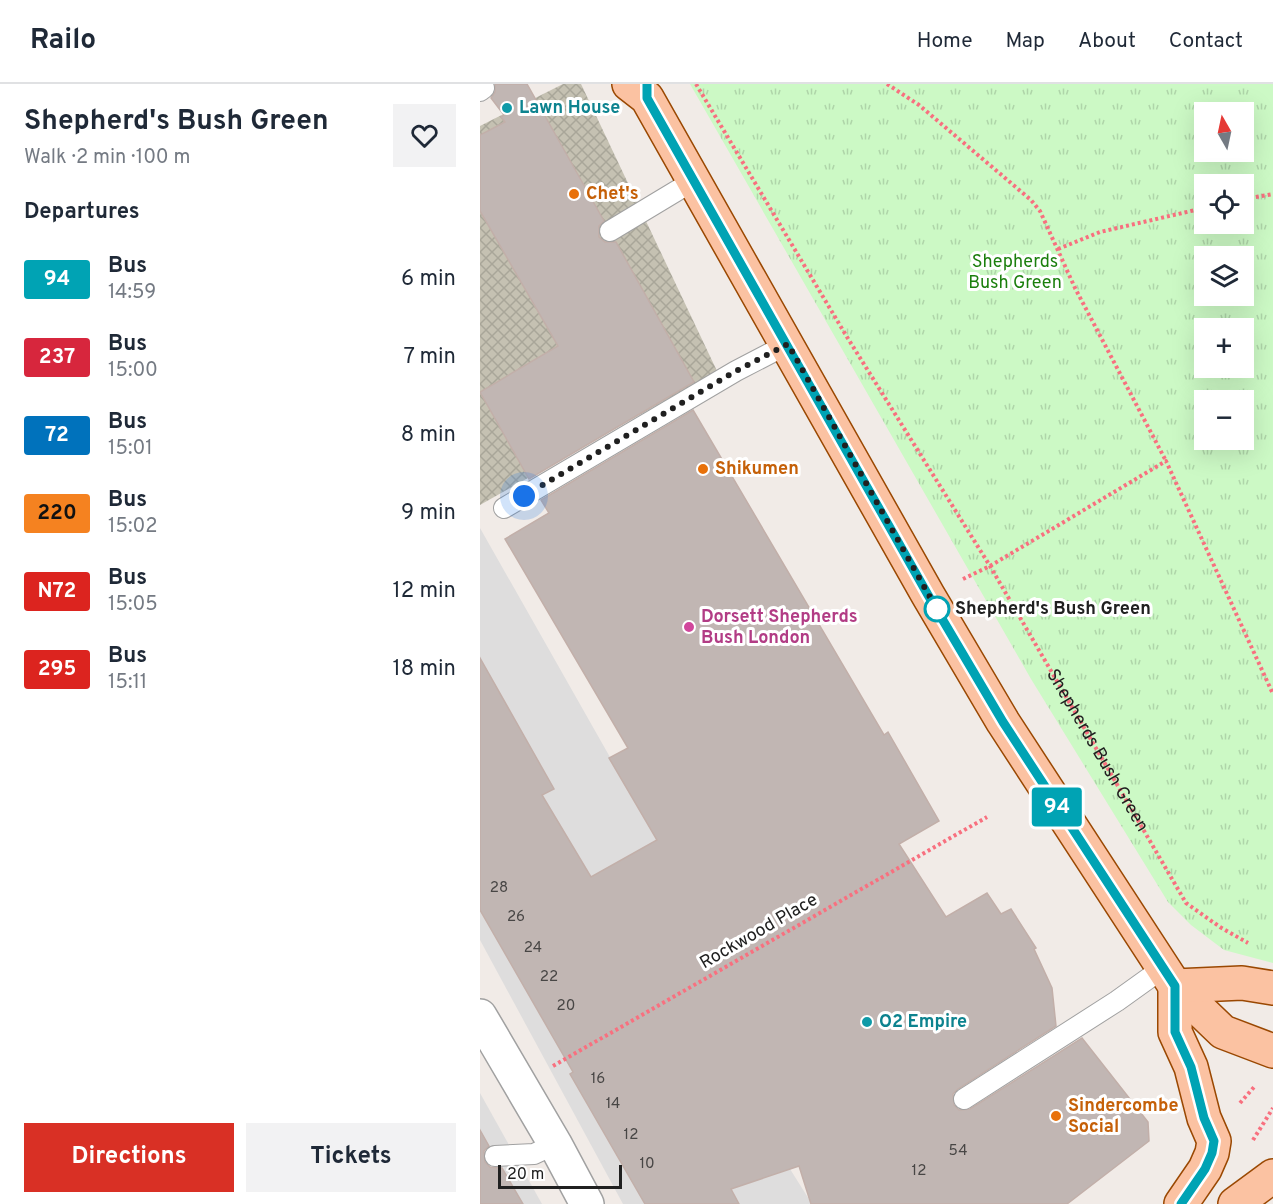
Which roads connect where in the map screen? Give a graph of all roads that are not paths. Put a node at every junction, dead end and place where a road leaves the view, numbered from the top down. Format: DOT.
graph roads {
  1 [pos="641,89"];
  2 [pos="693,181"];
  3 [pos="610,231"];
  4 [pos="788,344"];
  5 [pos="504,508"];
  6 [pos="1169,977"];
  7 [pos="1273,988"];
  8 [pos="480,1016"];
  9 [pos="1273,1051"];
  10 [pos="964,1099"];
  11 [pos="555,1144"];
  12 [pos="495,1156"];
  13 [pos="1273,1176"];
  14 [pos="587,1204"];
  15 [pos="1181,1204"];
  16 [pos="1235,1204"];
  1 -- 2 [label="main road"];
  2 -- 3 [label="lane"];
  2 -- 4 [label="main road"];
  4 -- 5 [label="lane"];
  4 -- 6 [label="main road"];
  6 -- 7 [label="main road"];
  6 -- 9 [label="main road"];
  6 -- 10 [label="lane"];
  6 -- 15 [label="main road"];
  8 -- 11 [label="street"];
  11 -- 12 [label="lane"];
  11 -- 14 [label="street"];
  13 -- 16 [label="main road"];
}
